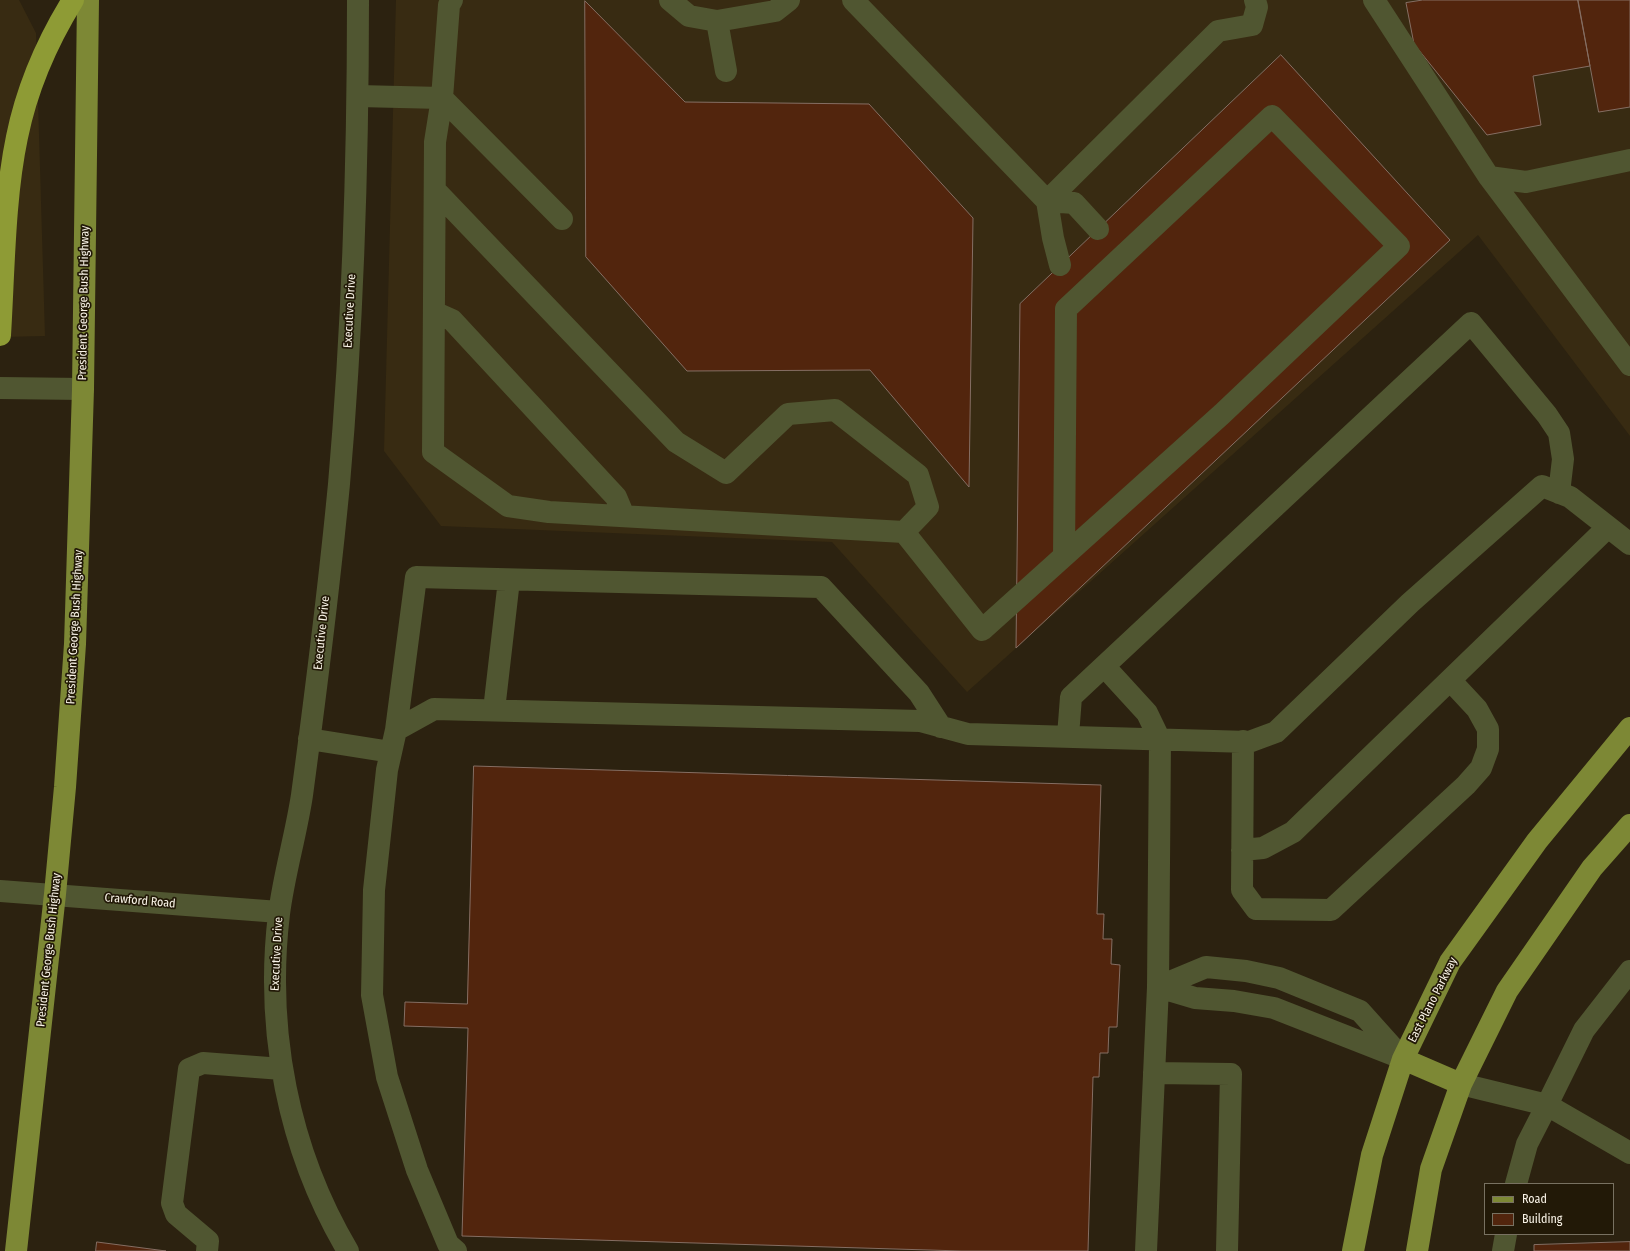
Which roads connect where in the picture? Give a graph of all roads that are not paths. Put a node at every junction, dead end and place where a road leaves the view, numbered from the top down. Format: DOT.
graph roads {
  1 [pos="74,0"];
  2 [pos="88,0"];
  3 [pos="358,0"];
  4 [pos="452,0"];
  5 [pos="670,0"];
  6 [pos="789,0"];
  7 [pos="853,0"];
  8 [pos="1255,0"];
  9 [pos="1374,0"];
  10 [pos="717,21"];
  11 [pos="86,22"];
  12 [pos="726,71"];
  13 [pos="358,96"];
  14 [pos="442,98"];
  15 [pos="1630,160"];
  16 [pos="1489,176"];
  17 [pos="435,190"];
  18 [pos="1047,201"];
  19 [pos="562,219"];
  20 [pos="1098,229"];
  21 [pos="1060,266"];
  22 [pos="434,312"];
  23 [pos="0,335"];
  24 [pos="1630,365"];
  25 [pos="0,388"];
  26 [pos="83,389"];
  27 [pos="1560,493"];
  28 [pos="624,516"];
  29 [pos="1608,527"];
  30 [pos="904,532"];
  31 [pos="1630,544"];
  32 [pos="1064,556"];
  33 [pos="509,580"];
  34 [pos="1104,666"];
  35 [pos="1450,680"];
  36 [pos="494,710"];
  37 [pos="941,727"];
  38 [pos="1630,728"];
  39 [pos="396,730"];
  40 [pos="1068,736"];
  41 [pos="309,739"];
  42 [pos="1160,740"];
  43 [pos="1243,742"];
  44 [pos="391,752"];
  45 [pos="1630,825"];
  46 [pos="1242,850"];
  47 [pos="0,891"];
  48 [pos="55,894"];
  49 [pos="279,912"];
  50 [pos="1630,971"];
  51 [pos="1158,987"];
  52 [pos="1403,1059"];
  53 [pos="282,1069"];
  54 [pos="1154,1073"];
  55 [pos="1461,1084"];
  56 [pos="1547,1105"];
  57 [pos="1630,1153"];
  58 [pos="1516,1183"];
  59 [pos="1506,1235"];
  60 [pos="16,1251"];
  61 [pos="207,1251"];
  62 [pos="348,1251"];
  63 [pos="456,1251"];
  64 [pos="1146,1251"];
  65 [pos="1228,1251"];
  66 [pos="1353,1251"];
  67 [pos="1417,1251"];
  68 [pos="1503,1251"];
  1 -- 11 [label="main road"];
  1 -- 23 [label="highway"];
  2 -- 11 [label="main road, President George Bush Highway"];
  3 -- 13 [label="street, Executive Drive"];
  4 -- 14 [label="street"];
  5 -- 10 [label="street"];
  6 -- 10 [label="street"];
  7 -- 18 [label="street"];
  8 -- 18 [label="street"];
  9 -- 16 [label="street"];
  10 -- 12 [label="street"];
  11 -- 26 [label="main road, President George Bush Highway"];
  13 -- 14 [label="street"];
  13 -- 41 [label="street, Executive Drive"];
  14 -- 17 [label="street"];
  14 -- 19 [label="street"];
  15 -- 16 [label="street"];
  16 -- 24 [label="street"];
  17 -- 22 [label="street"];
  17 -- 30 [label="street"];
  18 -- 20 [label="street"];
  18 -- 21 [label="street"];
  22 -- 28 [label="street"];
  22 -- 28 [label="street"];
  25 -- 26 [label="street"];
  26 -- 48 [label="main road, President George Bush Highway"];
  27 -- 29 [label="street"];
  27 -- 34 [label="street"];
  27 -- 43 [label="street"];
  28 -- 30 [label="street"];
  29 -- 31 [label="street"];
  29 -- 35 [label="street"];
  30 -- 32 [label="street"];
  32 -- 32 [label="street"];
  33 -- 36 [label="street"];
  33 -- 37 [label="street"];
  33 -- 39 [label="street"];
  34 -- 40 [label="street"];
  34 -- 42 [label="street"];
  35 -- 46 [label="street"];
  35 -- 46 [label="street"];
  36 -- 37 [label="street"];
  36 -- 39 [label="street"];
  37 -- 40 [label="street"];
  38 -- 52 [label="main road, East Plano Parkway"];
  39 -- 44 [label="street"];
  40 -- 42 [label="street"];
  41 -- 44 [label="street"];
  41 -- 49 [label="street, Executive Drive"];
  42 -- 43 [label="street"];
  42 -- 51 [label="street"];
  43 -- 46 [label="street"];
  44 -- 63 [label="street"];
  45 -- 55 [label="main road"];
  47 -- 48 [label="street, Crawford Road"];
  48 -- 49 [label="street, Crawford Road"];
  48 -- 60 [label="main road, President George Bush Highway"];
  49 -- 53 [label="street, Executive Drive"];
  50 -- 56 [label="street"];
  51 -- 52 [label="street"];
  51 -- 52 [label="street"];
  51 -- 54 [label="street"];
  52 -- 55 [label="main road"];
  52 -- 66 [label="main road, East Plano Parkway"];
  53 -- 61 [label="street"];
  53 -- 62 [label="street, Executive Drive"];
  54 -- 64 [label="street"];
  54 -- 65 [label="street"];
  55 -- 56 [label="street"];
  55 -- 67 [label="main road"];
  56 -- 57 [label="street"];
  56 -- 58 [label="street"];
  59 -- 68 [label="street"];
}
